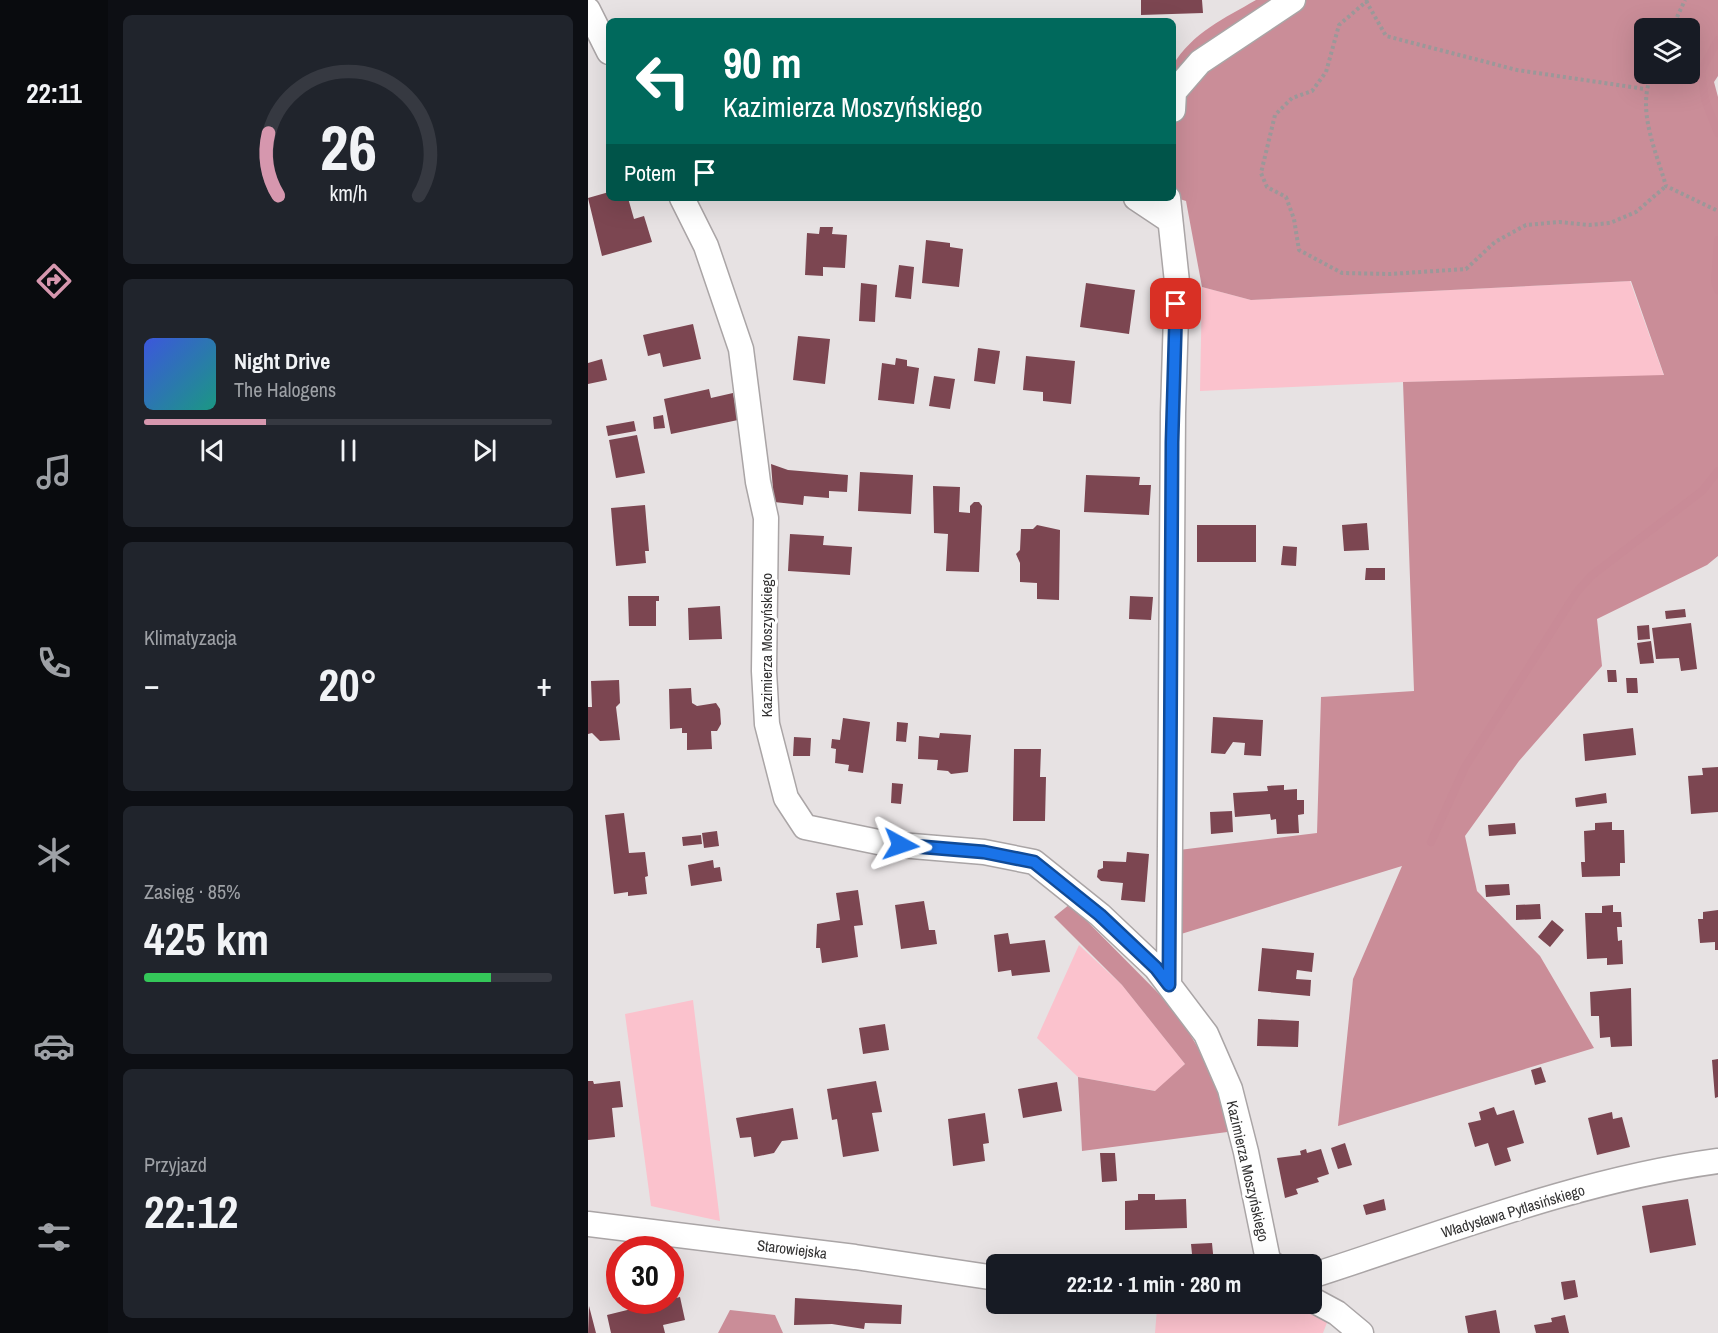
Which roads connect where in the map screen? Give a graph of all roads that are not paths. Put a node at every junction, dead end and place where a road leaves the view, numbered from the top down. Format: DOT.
graph roads {
  1 [pos="1293,0"];
  2 [pos="588,10"];
  3 [pos="606,46"];
  4 [pos="1176,90"];
  5 [pos="684,201"];
  6 [pos="1145,201"];
  7 [pos="1168,209"];
  8 [pos="1169,985"];
  9 [pos="1718,1161"];
  10 [pos="588,1224"];
  11 [pos="1267,1254"];
  12 [pos="1322,1272"];
  13 [pos="986,1276"];
  14 [pos="1322,1305"];
  15 [pos="1361,1333"];
  1 -- 4 [label="street"];
  2 -- 3 [label="street"];
  5 -- 8 [label="street, Kazimierza Moszyńskiego"];
  6 -- 7 [label="street"];
  7 -- 8 [label="street"];
  8 -- 11 [label="street, Kazimierza Moszyńskiego"];
  9 -- 12 [label="street, Władysława Pytlasińskiego"];
  10 -- 13 [label="street, Starowiejska"];
  14 -- 15 [label="street"];
}
